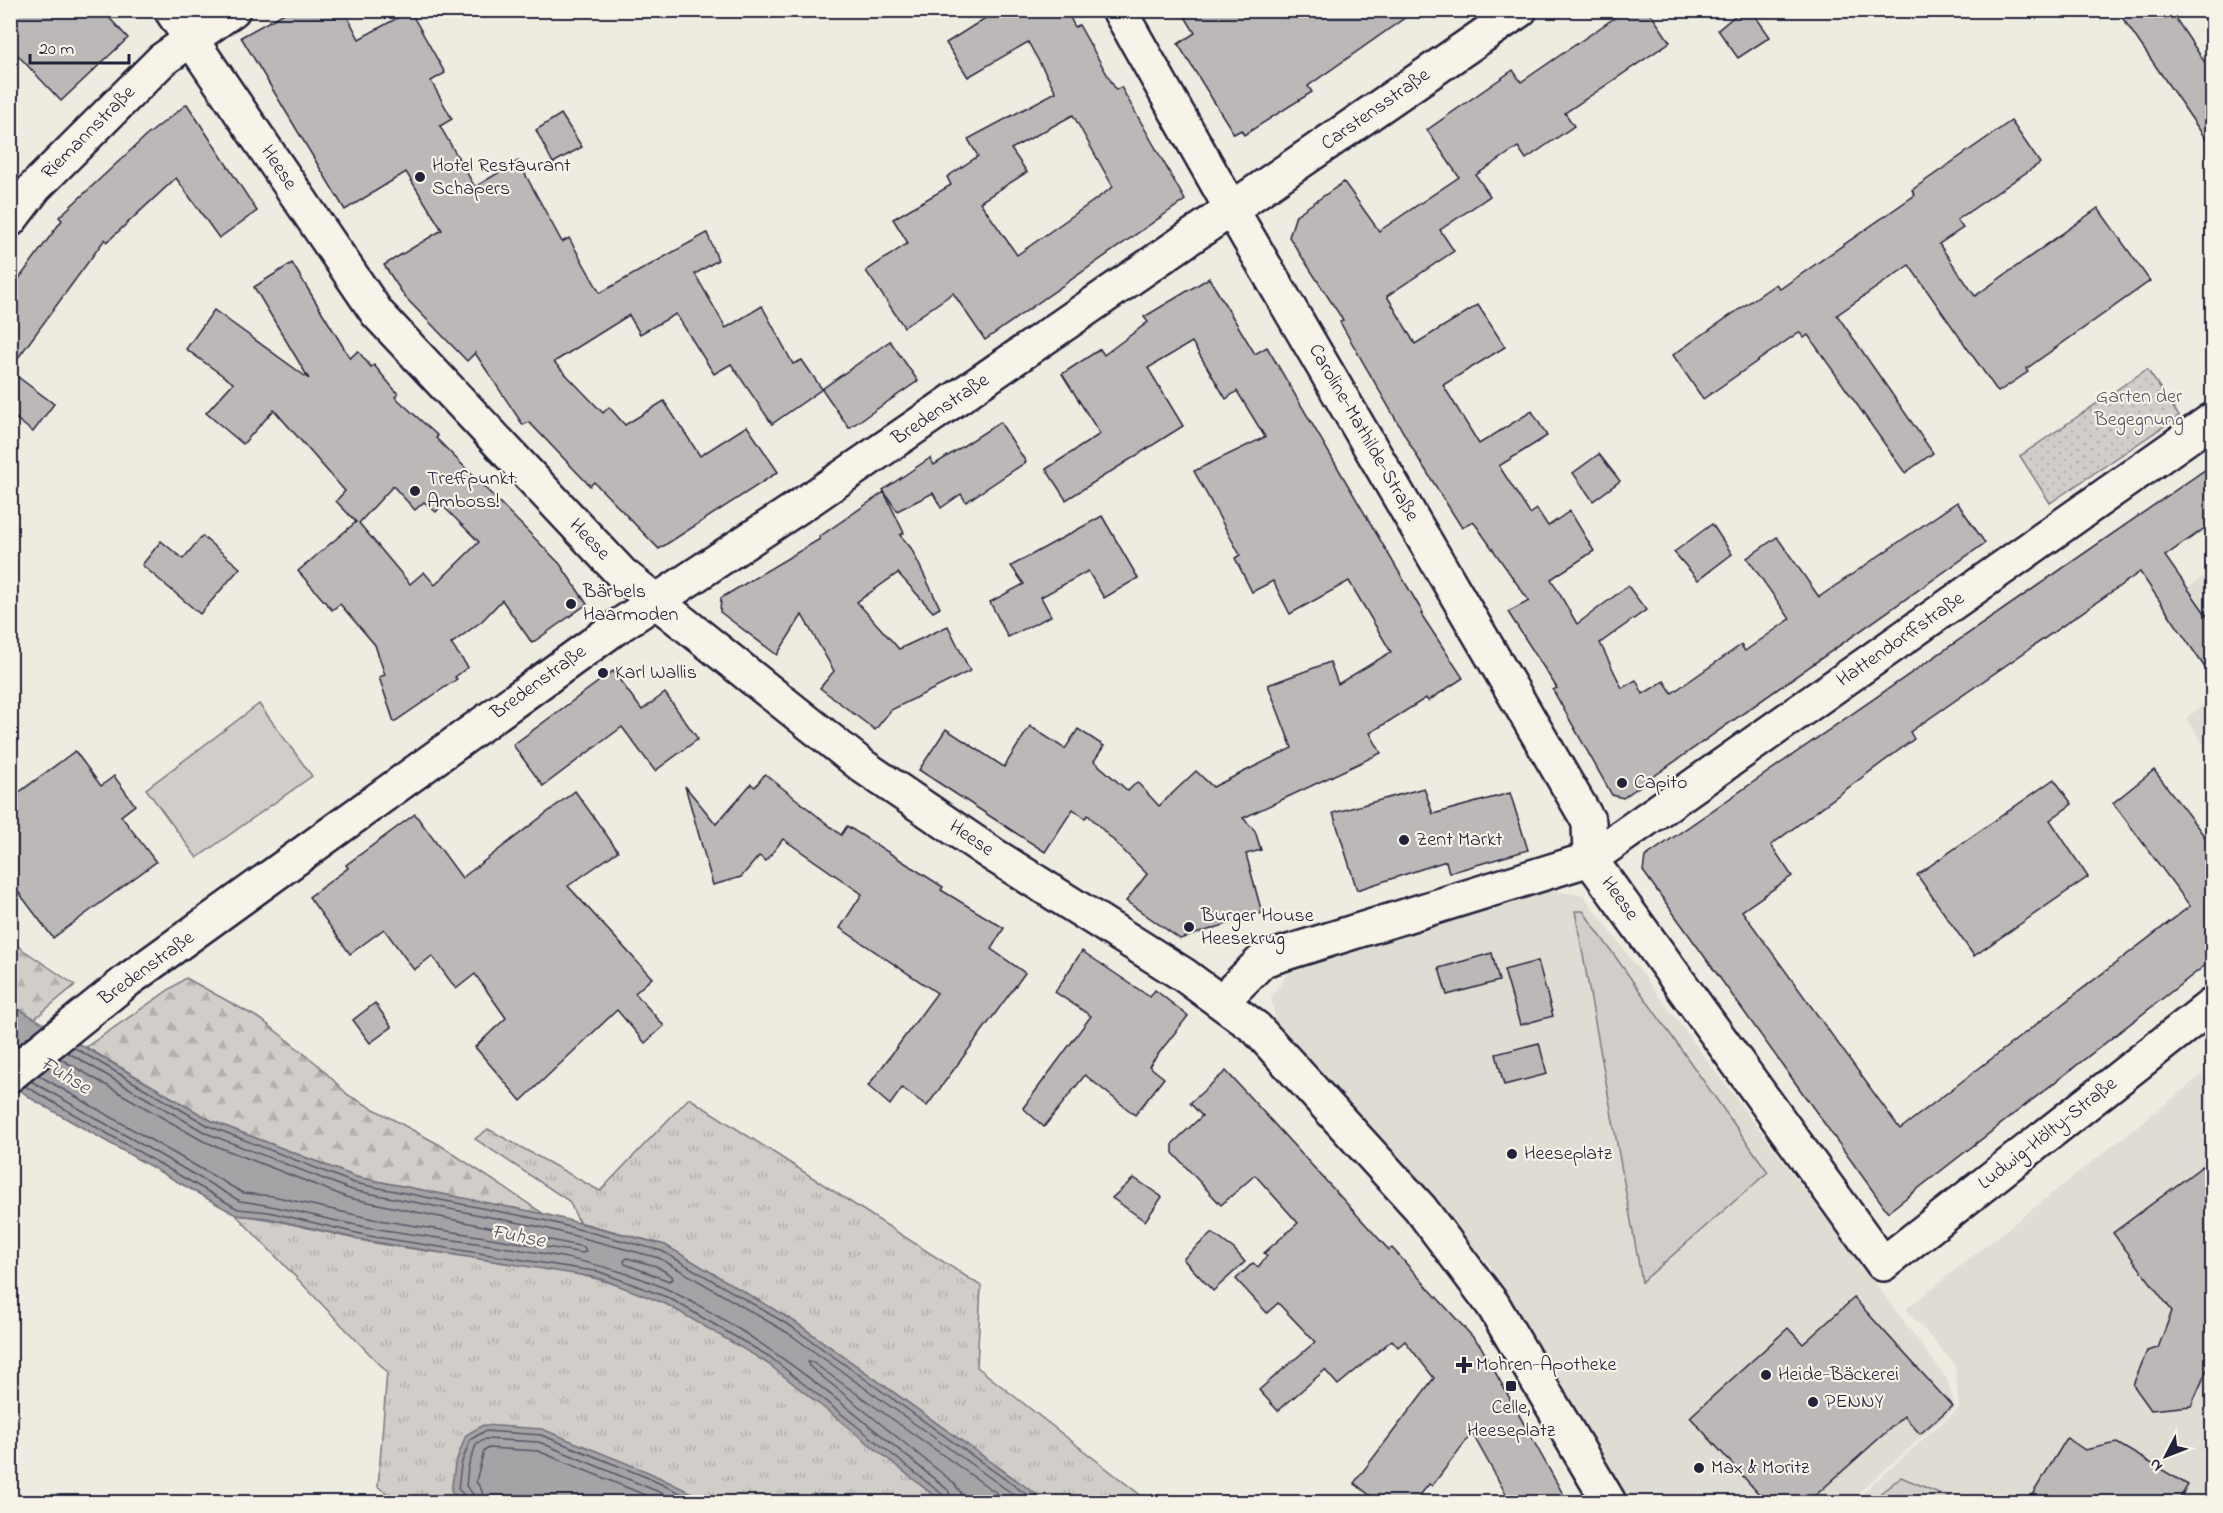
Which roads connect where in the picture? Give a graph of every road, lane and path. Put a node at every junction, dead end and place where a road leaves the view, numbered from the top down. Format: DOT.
graph roads {
  1 [pos="171,10"];
  2 [pos="233,10"];
  3 [pos="1119,10"];
  4 [pos="1520,10"];
  5 [pos="190,39"];
  6 [pos="1232,210"];
  7 [pos="10,220"];
  8 [pos="2212,420"];
  9 [pos="656,602"];
  10 [pos="1590,859"];
  11 [pos="1222,1001"];
  12 [pos="2212,1005"];
  13 [pos="10,1075"];
  14 [pos="1883,1264"];
  15 [pos="1609,1503"];
  1 -- 5 [label="street, Heese"];
  2 -- 5 [label="street, Riemannstraße"];
  3 -- 6 [label="street, Caroline-Mathilde-Straße"];
  4 -- 6 [label="street, Carstensstraße"];
  5 -- 7 [label="street, Riemannstraße"];
  5 -- 9 [label="street, Heese"];
  6 -- 9 [label="street, Bredenstraße"];
  6 -- 10 [label="street, Caroline-Mathilde-Straße"];
  8 -- 10 [label="street, Hattendorffstraße"];
  9 -- 11 [label="street, Heese"];
  9 -- 13 [label="street, Bredenstraße"];
  10 -- 11 [label="street, Heese"];
  10 -- 14 [label="street, Heese"];
  11 -- 15 [label="street, Heese"];
  12 -- 14 [label="street, Ludwig-Hölty-Straße"];
}
